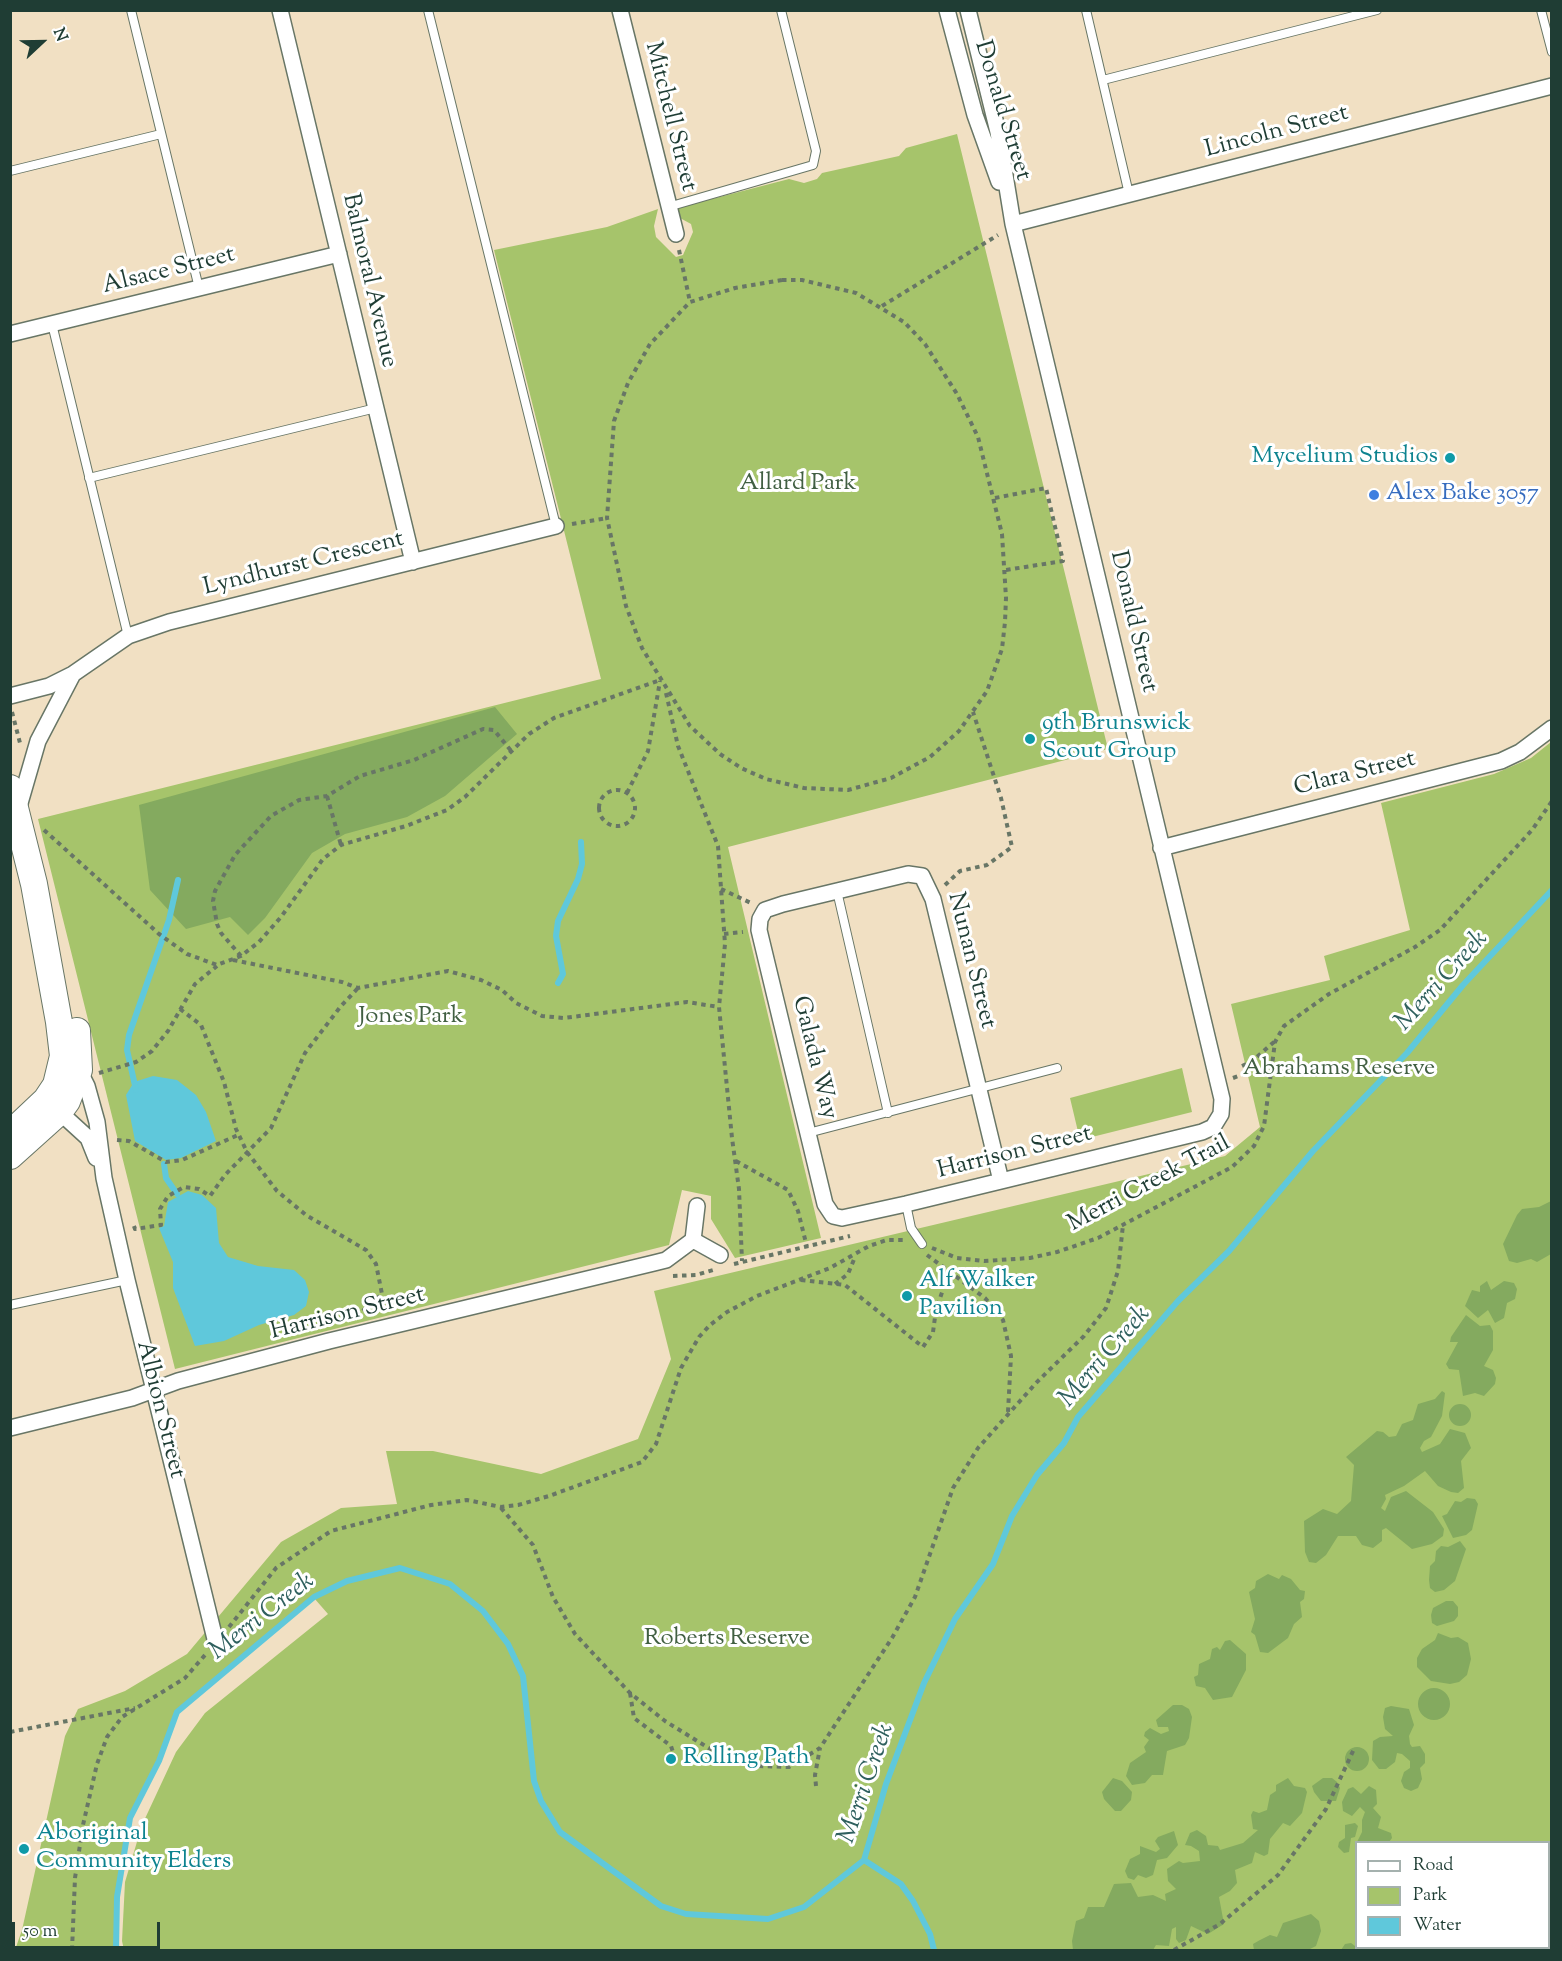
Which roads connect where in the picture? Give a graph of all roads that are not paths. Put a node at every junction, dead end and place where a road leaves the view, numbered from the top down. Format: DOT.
graph roads {
  1 [pos="131,10"];
  2 [pos="280,10"];
  3 [pos="428,10"];
  4 [pos="620,10"];
  5 [pos="782,10"];
  6 [pos="947,10"];
  7 [pos="968,10"];
  8 [pos="1086,10"];
  9 [pos="1377,10"];
  10 [pos="1541,10"];
  11 [pos="1551,52"];
  12 [pos="1103,80"];
  13 [pos="1551,86"];
  14 [pos="162,134"];
  15 [pos="10,171"];
  16 [pos="1129,194"];
  17 [pos="668,207"];
  18 [pos="1013,224"];
  19 [pos="676,234"];
  20 [pos="339,254"];
  21 [pos="199,288"];
  22 [pos="52,324"];
  23 [pos="10,334"];
  24 [pos="376,408"];
  25 [pos="89,478"];
  26 [pos="556,526"];
  27 [pos="414,562"];
  28 [pos="128,636"];
  29 [pos="73,674"];
  30 [pos="10,696"];
  31 [pos="1551,728"];
  32 [pos="10,788"];
  33 [pos="27,819"];
  34 [pos="1161,848"];
  35 [pos="34,884"];
  36 [pos="837,891"];
  37 [pos="765,910"];
  38 [pos="1057,1068"];
  39 [pos="83,1078"];
  40 [pos="978,1086"];
  41 [pos="53,1106"];
  42 [pos="888,1113"];
  43 [pos="1207,1131"];
  44 [pos="808,1133"];
  45 [pos="10,1134"];
  46 [pos="10,1156"];
  47 [pos="104,1178"];
  48 [pos="1001,1181"];
  49 [pos="906,1204"];
  50 [pos="697,1206"];
  51 [pos="833,1216"];
  52 [pos="693,1240"];
  53 [pos="922,1244"];
  54 [pos="720,1255"];
  55 [pos="127,1280"];
  56 [pos="10,1305"];
  57 [pos="154,1390"];
  58 [pos="10,1428"];
  59 [pos="216,1642"];
  1 -- 14 [label="lane"];
  2 -- 20 [label="street, Balmoral Avenue"];
  3 -- 26 [label="lane"];
  4 -- 17 [label="street, Mitchell Street"];
  5 -- 17 [label="lane"];
  6 -- 18 [label="street, Donald Street"];
  7 -- 18 [label="street, Donald Street"];
  8 -- 12 [label="lane"];
  9 -- 12 [label="lane"];
  10 -- 11 [label="lane"];
  12 -- 16 [label="lane"];
  13 -- 16 [label="street, Lincoln Street"];
  14 -- 15 [label="lane"];
  14 -- 21 [label="lane"];
  16 -- 18 [label="street, Lincoln Street"];
  17 -- 19 [label="street, Mitchell Street"];
  18 -- 34 [label="street, Donald Street"];
  20 -- 21 [label="street, Alsace Street"];
  20 -- 24 [label="street, Balmoral Avenue"];
  21 -- 22 [label="street, Alsace Street"];
  22 -- 23 [label="street, Alsace Street"];
  22 -- 25 [label="lane"];
  24 -- 25 [label="lane"];
  24 -- 27 [label="street, Balmoral Avenue"];
  25 -- 28 [label="lane"];
  26 -- 27 [label="street, Lyndhurst Crescent"];
  27 -- 28 [label="street, Lyndhurst Crescent"];
  28 -- 29 [label="street, Lyndhurst Crescent"];
  29 -- 30 [label="street, Lyndhurst Crescent"];
  29 -- 33 [label="street, Lyndhurst Crescent"];
  31 -- 34 [label="street, Clara Street"];
  32 -- 33 [label="main road, Albion Street"];
  33 -- 35 [label="main road, Albion Street"];
  34 -- 43 [label="street, Donald Street"];
  35 -- 39 [label="main road, Albion Street"];
  35 -- 41 [label="main road, Albion Street"];
  36 -- 37 [label="street, Nunan Street"];
  36 -- 40 [label="street, Nunan Street"];
  36 -- 42 [label="lane"];
  37 -- 44 [label="street, Galada Way"];
  38 -- 40 [label="lane"];
  39 -- 41 [label="main road"];
  39 -- 47 [label="street, Albion Street"];
  40 -- 42 [label="lane"];
  40 -- 48 [label="street, Nunan Street"];
  41 -- 45 [label="main road"];
  41 -- 46 [label="main road"];
  41 -- 47 [label="street, Albion Street"];
  42 -- 44 [label="lane"];
  43 -- 48 [label="street, Harrison Street"];
  44 -- 51 [label="street, Galada Way"];
  47 -- 55 [label="street, Albion Street"];
  48 -- 49 [label="street, Harrison Street"];
  49 -- 51 [label="street, Harrison Street"];
  49 -- 53 [label="lane"];
  50 -- 52 [label="street"];
  52 -- 54 [label="street"];
  52 -- 57 [label="street, Harrison Street"];
  55 -- 56 [label="lane"];
  55 -- 57 [label="street, Albion Street"];
  57 -- 58 [label="street, Harrison Street"];
  57 -- 59 [label="street, Albion Street"];
}
